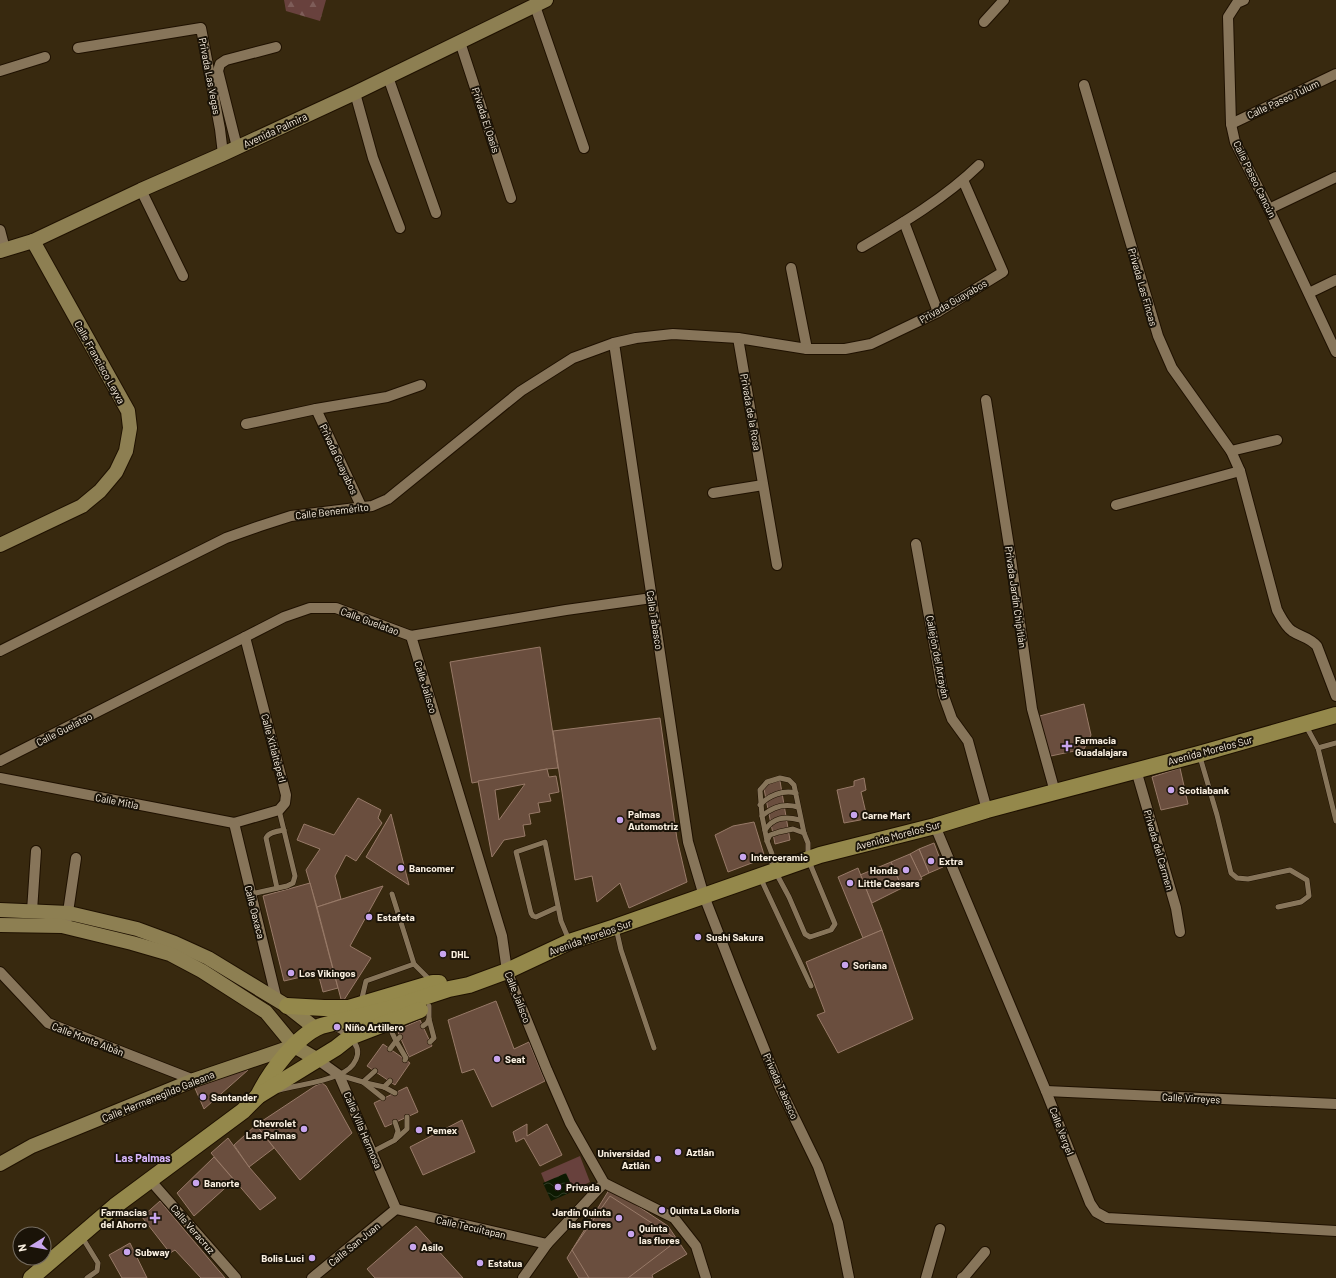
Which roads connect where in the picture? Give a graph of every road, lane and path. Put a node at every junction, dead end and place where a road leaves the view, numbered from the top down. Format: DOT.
graph roads {
  1 [pos="1004,0"];
  2 [pos="1244,0"];
  3 [pos="540,3"];
  4 [pos="984,22"];
  5 [pos="460,42"];
  6 [pos="276,47"];
  7 [pos="78,48"];
  8 [pos="45,57"];
  9 [pos="0,71"];
  10 [pos="1336,74"];
  11 [pos="388,77"];
  12 [pos="1084,85"];
  13 [pos="355,93"];
  14 [pos="1231,124"];
  15 [pos="237,147"];
  16 [pos="584,148"];
  17 [pos="223,154"];
  18 [pos="979,165"];
  19 [pos="1336,177"];
  20 [pos="963,180"];
  21 [pos="141,190"];
  22 [pos="512,198"];
  23 [pos="1269,209"];
  24 [pos="436,213"];
  25 [pos="904,222"];
  26 [pos="400,228"];
  27 [pos="0,230"];
  28 [pos="33,241"];
  29 [pos="862,247"];
  30 [pos="2,250"];
  31 [pos="791,268"];
  32 [pos="183,276"];
  33 [pos="1336,280"];
  34 [pos="1309,293"];
  35 [pos="938,312"];
  36 [pos="738,338"];
  37 [pos="614,343"];
  38 [pos="807,350"];
  39 [pos="1336,352"];
  40 [pos="421,385"];
  41 [pos="986,400"];
  42 [pos="316,409"];
  43 [pos="246,424"];
  44 [pos="1277,440"];
  45 [pos="1231,451"];
  46 [pos="1240,471"];
  47 [pos="763,485"];
  48 [pos="712,493"];
  49 [pos="1116,505"];
  50 [pos="362,508"];
  51 [pos="916,544"];
  52 [pos="0,545"];
  53 [pos="777,565"];
  54 [pos="652,598"];
  55 [pos="411,636"];
  56 [pos="245,637"];
  57 [pos="0,651"];
  58 [pos="1336,696"];
  59 [pos="1336,714"];
  60 [pos="1305,724"];
  61 [pos="1336,743"];
  62 [pos="1318,748"];
  63 [pos="1199,754"];
  64 [pos="0,761"];
  65 [pos="1136,770"];
  66 [pos="0,778"];
  67 [pos="1055,792"];
  68 [pos="796,793"];
  69 [pos="760,804"];
  70 [pos="798,807"];
  71 [pos="279,810"];
  72 [pos="987,810"];
  73 [pos="762,816"];
  74 [pos="800,820"];
  75 [pos="1336,821"];
  76 [pos="234,823"];
  77 [pos="935,826"];
  78 [pos="284,830"];
  79 [pos="765,830"];
  80 [pos="804,833"];
  81 [pos="767,840"];
  82 [pos="36,851"];
  83 [pos="76,858"];
  84 [pos="808,859"];
  85 [pos="767,874"];
  86 [pos="277,888"];
  87 [pos="251,894"];
  88 [pos="392,894"];
  89 [pos="704,896"];
  90 [pos="558,907"];
  91 [pos="1278,907"];
  92 [pos="0,910"];
  93 [pos="32,911"];
  94 [pos="67,920"];
  95 [pos="0,925"];
  96 [pos="615,927"];
  97 [pos="1180,932"];
  98 [pos="569,942"];
  99 [pos="414,964"];
  100 [pos="507,971"];
  101 [pos="0,972"];
  102 [pos="434,983"];
  103 [pos="469,985"];
  104 [pos="811,986"];
  105 [pos="282,1003"];
  106 [pos="361,1005"];
  107 [pos="429,1012"];
  108 [pos="387,1022"];
  109 [pos="321,1026"];
  110 [pos="423,1026"];
  111 [pos="350,1037"];
  112 [pos="398,1039"];
  113 [pos="430,1042"];
  114 [pos="294,1046"];
  115 [pos="654,1048"];
  116 [pos="390,1049"];
  117 [pos="407,1058"];
  118 [pos="318,1060"];
  119 [pos="375,1071"];
  120 [pos="339,1075"];
  121 [pos="194,1080"];
  122 [pos="390,1081"];
  123 [pos="363,1082"];
  124 [pos="384,1087"];
  125 [pos="1046,1091"];
  126 [pos="395,1093"];
  127 [pos="258,1096"];
  128 [pos="383,1098"];
  129 [pos="1336,1104"];
  130 [pos="407,1117"];
  131 [pos="395,1122"];
  132 [pos="395,1140"];
  133 [pos="372,1152"];
  134 [pos="0,1164"];
  135 [pos="150,1180"];
  136 [pos="604,1183"];
  137 [pos="396,1209"];
  138 [pos="940,1229"];
  139 [pos="1336,1231"];
  140 [pos="81,1236"];
  141 [pos="547,1244"];
  142 [pos="986,1252"];
  143 [pos="34,1277"];
  144 [pos="87,1278"];
  145 [pos="236,1278"];
  146 [pos="312,1278"];
  147 [pos="522,1278"];
  148 [pos="706,1278"];
  149 [pos="849,1278"];
  150 [pos="926,1278"];
  151 [pos="962,1278"];
  1 -- 4 [label="street"];
  2 -- 14 [label="street, Calle Paseo Cancún"];
  3 -- 5 [label="street, Avenida Palmira"];
  3 -- 16 [label="street"];
  5 -- 11 [label="street, Avenida Palmira"];
  5 -- 22 [label="street, Privada El Oasis"];
  6 -- 15 [label="street"];
  7 -- 17 [label="street, Privada Las Vegas"];
  8 -- 9 [label="street"];
  10 -- 14 [label="street, Calle Paseo Tulum"];
  11 -- 13 [label="street, Avenida Palmira"];
  11 -- 24 [label="street"];
  12 -- 45 [label="street, Privada Las Fincas"];
  13 -- 15 [label="street, Avenida Palmira"];
  13 -- 26 [label="street"];
  14 -- 23 [label="street, Calle Paseo Cancún"];
  15 -- 17 [label="street, Avenida Palmira"];
  17 -- 21 [label="street, Avenida Palmira"];
  18 -- 20 [label="street"];
  19 -- 23 [label="street"];
  20 -- 25 [label="street"];
  20 -- 35 [label="street, Privada Guayabos"];
  21 -- 28 [label="street, Avenida Palmira"];
  21 -- 32 [label="street"];
  23 -- 34 [label="street, Calle Paseo Cancún"];
  25 -- 29 [label="street"];
  25 -- 35 [label="street"];
  27 -- 30 [label="street"];
  28 -- 30 [label="street, Avenida Palmira"];
  28 -- 52 [label="street, Calle Francisco Leyva"];
  31 -- 38 [label="street"];
  33 -- 34 [label="street"];
  34 -- 39 [label="street, Calle Paseo Cancún"];
  35 -- 38 [label="street, Privada Guayabos"];
  36 -- 37 [label="street, Calle Benemérito"];
  36 -- 38 [label="street, Privada Guayabos"];
  36 -- 47 [label="street, Privada de la Rosa"];
  37 -- 50 [label="street, Calle Benemérito"];
  37 -- 54 [label="street, Calle Tabasco"];
  40 -- 42 [label="street, Privada Guayabos"];
  41 -- 67 [label="street, Privada Jardín Chipitlán"];
  42 -- 43 [label="street, Privada Guayabos"];
  42 -- 50 [label="street, Privada Guayabos"];
  44 -- 45 [label="street"];
  45 -- 46 [label="street, Privada Las Fincas"];
  46 -- 49 [label="street"];
  46 -- 58 [label="street, Privada Las Fincas"];
  47 -- 48 [label="street"];
  47 -- 53 [label="street, Privada de la Rosa"];
  50 -- 57 [label="street, Calle Benemérito"];
  51 -- 72 [label="street, Callejón del Arrayán"];
  54 -- 55 [label="street, Calle Guelatao"];
  54 -- 89 [label="street, Calle Tabasco"];
  55 -- 56 [label="street, Calle Guelatao"];
  55 -- 100 [label="street, Calle Jalisco"];
  56 -- 64 [label="street, Calle Guelatao"];
  56 -- 71 [label="street, Calle Xitlaltépetl"];
  59 -- 60 [label="main road, Avenida Morelos Sur"];
  60 -- 62 [label="lane"];
  60 -- 63 [label="main road, Avenida Morelos Sur"];
  61 -- 62 [label="lane"];
  62 -- 75 [label="lane"];
  63 -- 65 [label="main road, Avenida Morelos Sur"];
  63 -- 91 [label="lane"];
  65 -- 67 [label="main road, Avenida Morelos Sur"];
  65 -- 97 [label="street, Privada del Carmen"];
  66 -- 76 [label="street, Calle Mitla"];
  67 -- 72 [label="main road, Avenida Morelos Sur"];
  68 -- 69 [label="lane"];
  68 -- 69 [label="lane"];
  68 -- 70 [label="lane"];
  69 -- 73 [label="lane"];
  70 -- 73 [label="lane"];
  70 -- 74 [label="lane"];
  71 -- 76 [label="street"];
  71 -- 78 [label="lane"];
  72 -- 77 [label="main road, Avenida Morelos Sur"];
  73 -- 79 [label="lane"];
  74 -- 79 [label="lane"];
  74 -- 80 [label="lane"];
  76 -- 87 [label="street, Calle Oaxaca"];
  77 -- 84 [label="main road, Avenida Morelos Sur"];
  77 -- 125 [label="street, Calle Vergel"];
  78 -- 86 [label="lane"];
  78 -- 86 [label="lane"];
  79 -- 81 [label="lane"];
  80 -- 81 [label="lane"];
  80 -- 84 [label="lane"];
  81 -- 85 [label="lane"];
  82 -- 93 [label="street"];
  83 -- 94 [label="street"];
  84 -- 85 [label="main road, Avenida Morelos Sur"];
  84 -- 85 [label="lane"];
  85 -- 89 [label="main road, Avenida Morelos Sur"];
  85 -- 104 [label="lane"];
  86 -- 87 [label="lane"];
  87 -- 105 [label="street, Calle Oaxaca"];
  88 -- 99 [label="lane"];
  89 -- 96 [label="main road, Avenida Morelos Sur"];
  89 -- 149 [label="street, Privada Tabasco"];
  90 -- 90 [label="lane"];
  90 -- 98 [label="lane"];
  92 -- 93 [label="street"];
  93 -- 94 [label="street"];
  94 -- 95 [label="street"];
  94 -- 105 [label="street"];
  94 -- 114 [label="street"];
  96 -- 98 [label="main road, Avenida Morelos Sur"];
  96 -- 115 [label="lane"];
  98 -- 100 [label="main road, Avenida Morelos Sur"];
  99 -- 102 [label="lane"];
  99 -- 106 [label="lane"];
  100 -- 103 [label="main road, Avenida Morelos Sur"];
  100 -- 136 [label="street, Calle Jalisco"];
  101 -- 121 [label="street, Calle Monte Albán"];
  102 -- 103 [label="main road"];
  102 -- 106 [label="main road"];
  103 -- 107 [label="main road, Avenida Morelos Sur"];
  103 -- 109 [label="main road, Avenida Morelos Sur"];
  105 -- 106 [label="main road"];
  105 -- 109 [label="street"];
  107 -- 108 [label="main road, Avenida Morelos Sur"];
  107 -- 110 [label="lane"];
  107 -- 113 [label="lane"];
  108 -- 111 [label="main road, Avenida Morelos Sur"];
  108 -- 112 [label="lane"];
  109 -- 111 [label="lane"];
  109 -- 114 [label="main road, Avenida Morelos Sur"];
  111 -- 118 [label="main road, Avenida Morelos Sur"];
  111 -- 120 [label="lane"];
  112 -- 116 [label="lane"];
  112 -- 117 [label="lane"];
  114 -- 118 [label="street"];
  114 -- 121 [label="street, Calle Hermenegildo Galeana"];
  114 -- 127 [label="main road, Avenida Morelos Sur"];
  118 -- 120 [label="street"];
  118 -- 127 [label="main road, Avenida Morelos Sur"];
  119 -- 123 [label="lane"];
  120 -- 123 [label="lane"];
  120 -- 127 [label="lane"];
  120 -- 133 [label="street, Calle Villa Hermosa"];
  121 -- 134 [label="street, Calle Hermenegildo Galeana"];
  122 -- 124 [label="lane"];
  123 -- 124 [label="lane"];
  123 -- 128 [label="lane"];
  124 -- 126 [label="lane"];
  125 -- 129 [label="street, Calle Virreyes"];
  125 -- 139 [label="street, Calle Vergel"];
  127 -- 135 [label="main road"];
  130 -- 132 [label="lane"];
  131 -- 132 [label="lane"];
  132 -- 133 [label="lane"];
  133 -- 137 [label="street, Calle Villa Hermosa"];
  135 -- 140 [label="main road"];
  135 -- 145 [label="street, Calle Veracruz"];
  136 -- 141 [label="street"];
  136 -- 148 [label="street"];
  137 -- 141 [label="street, Calle Tecuitapan"];
  137 -- 146 [label="street, Calle San Juan"];
  138 -- 150 [label="street"];
  140 -- 143 [label="main road"];
  140 -- 144 [label="lane"];
  141 -- 147 [label="street"];
  142 -- 151 [label="street"];
}
